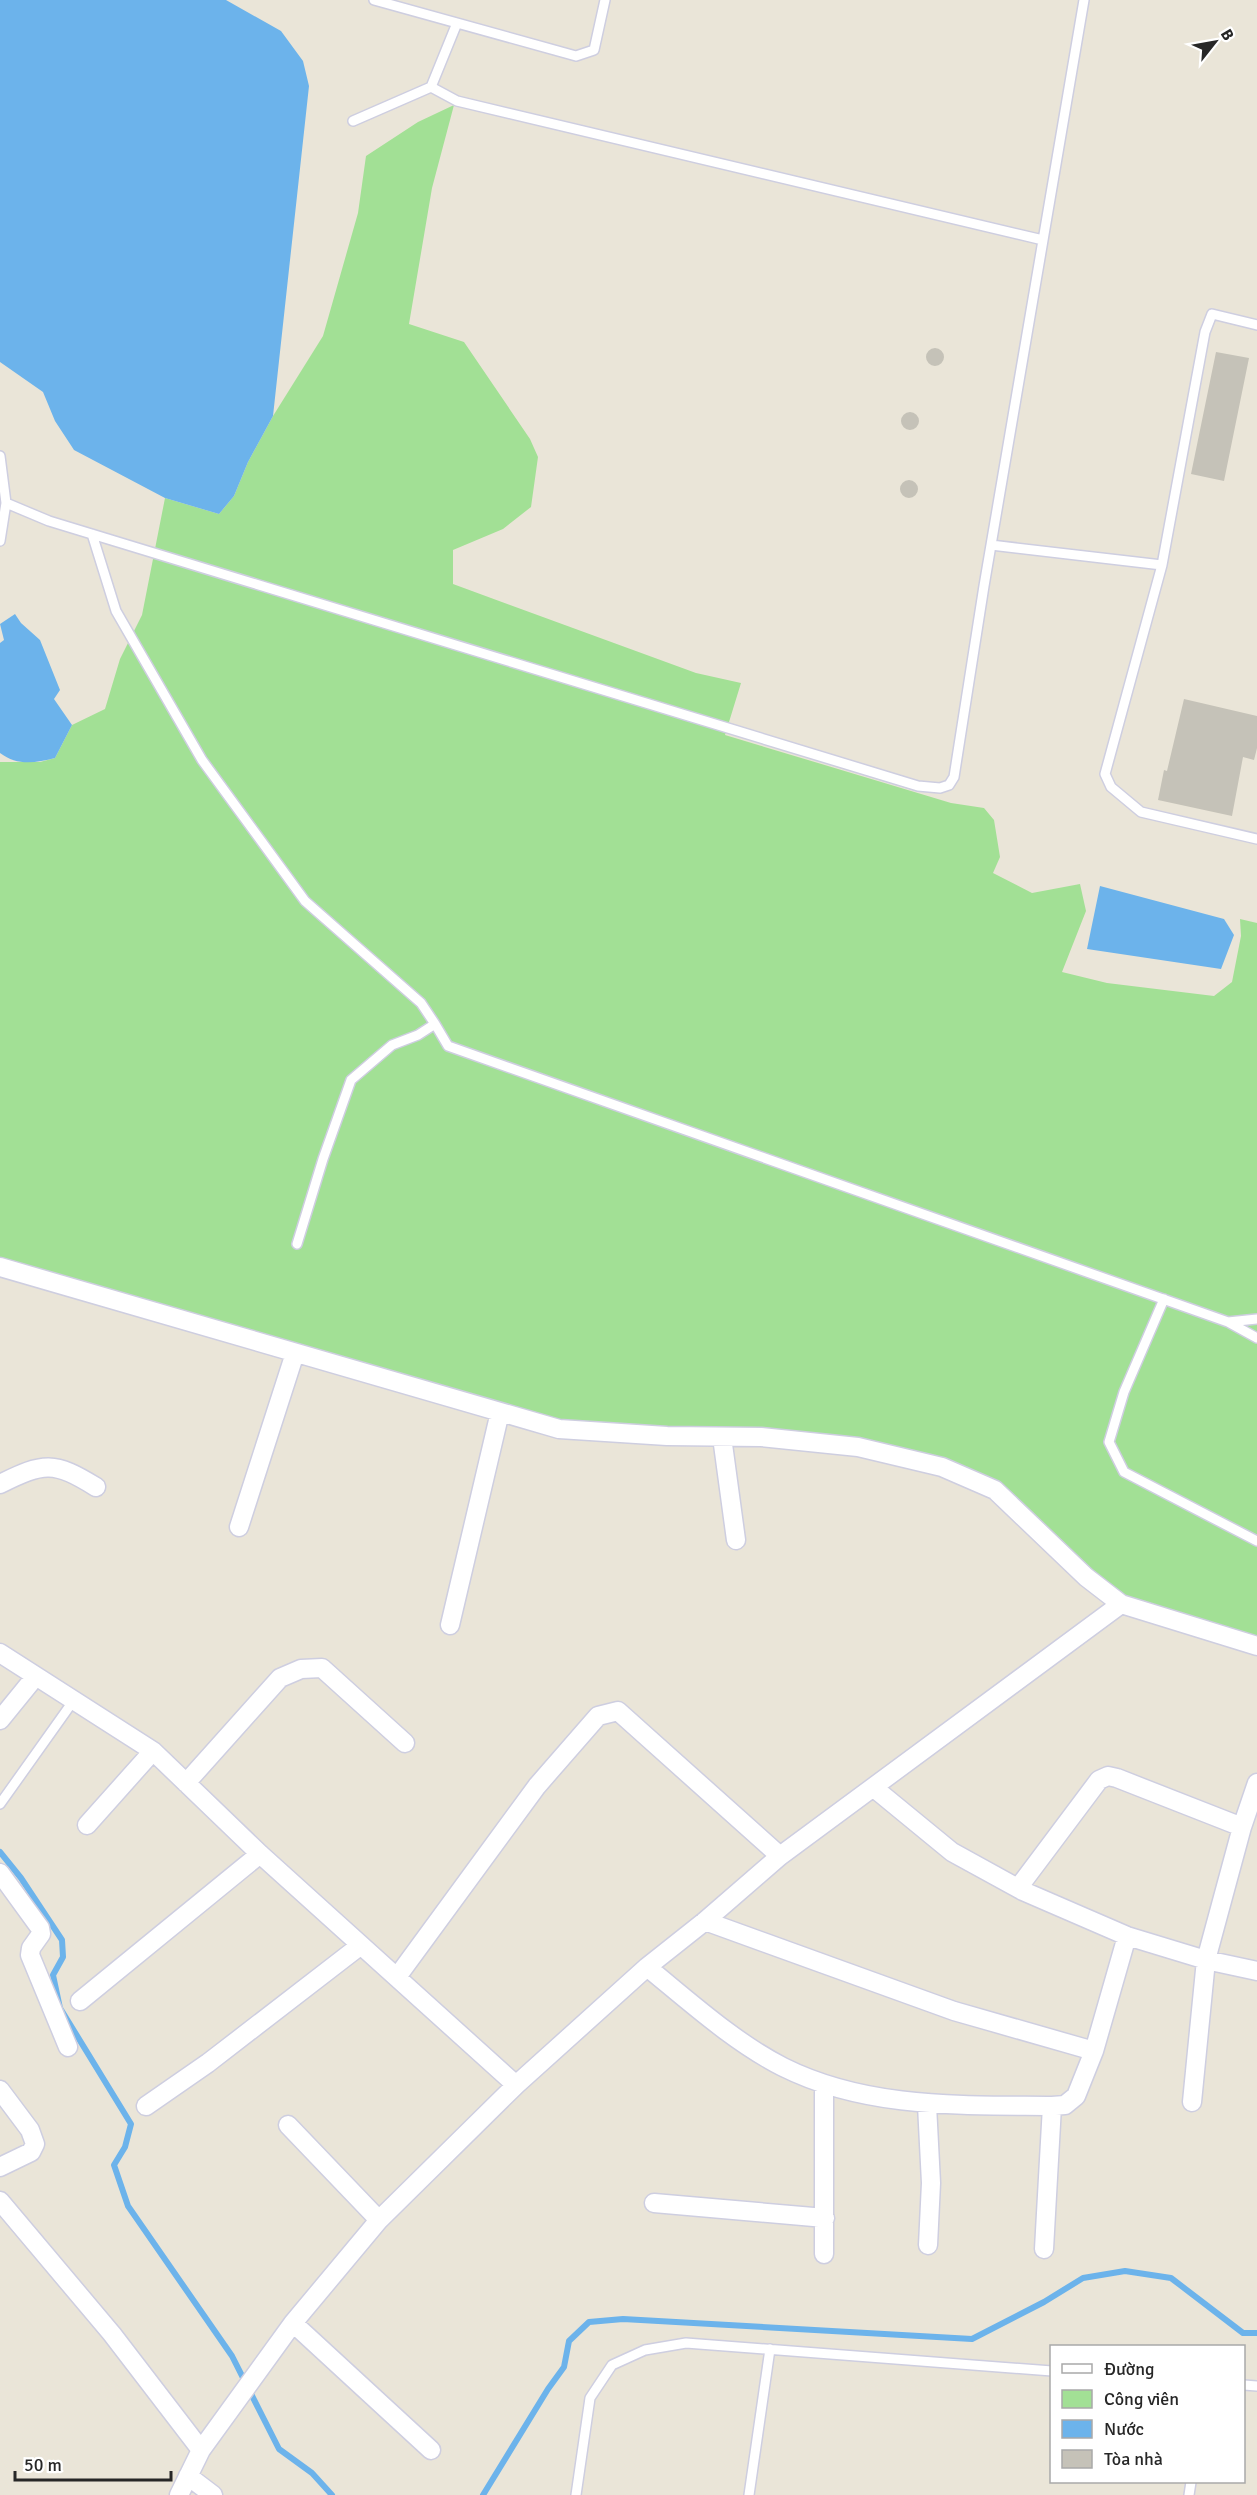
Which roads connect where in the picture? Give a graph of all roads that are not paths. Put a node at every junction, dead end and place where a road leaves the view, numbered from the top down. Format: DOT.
graph roads {
  1 [pos="374,0"];
  2 [pos="605,0"];
  3 [pos="1084,0"];
  4 [pos="457,23"];
  5 [pos="431,87"];
  6 [pos="353,121"];
  7 [pos="1043,240"];
  8 [pos="1257,325"];
  9 [pos="0,456"];
  10 [pos="6,503"];
  11 [pos="92,534"];
  12 [pos="0,541"];
  13 [pos="991,545"];
  14 [pos="1162,566"];
  15 [pos="1257,839"];
  16 [pos="435,1024"];
  17 [pos="297,1244"];
  18 [pos="0,1267"];
  19 [pos="1164,1299"];
  20 [pos="1257,1319"];
  21 [pos="1228,1322"];
  22 [pos="1257,1338"];
  23 [pos="295,1353"];
  24 [pos="500,1412"];
  25 [pos="723,1437"];
  26 [pos="0,1484"];
  27 [pos="96,1487"];
  28 [pos="239,1527"];
  29 [pos="736,1540"];
  30 [pos="1257,1541"];
  31 [pos="1121,1605"];
  32 [pos="450,1625"];
  33 [pos="1257,1646"];
  34 [pos="0,1653"];
  35 [pos="35,1677"];
  36 [pos="74,1700"];
  37 [pos="0,1720"];
  38 [pos="405,1743"];
  39 [pos="153,1750"];
  40 [pos="186,1783"];
  41 [pos="1257,1783"];
  42 [pos="874,1788"];
  43 [pos="0,1804"];
  44 [pos="87,1826"];
  45 [pos="1242,1827"];
  46 [pos="260,1854"];
  47 [pos="780,1856"];
  48 [pos="0,1873"];
  49 [pos="1018,1888"];
  50 [pos="705,1921"];
  51 [pos="1126,1936"];
  52 [pos="361,1945"];
  53 [pos="1206,1960"];
  54 [pos="647,1967"];
  55 [pos="1257,1971"];
  56 [pos="397,1977"];
  57 [pos="80,2001"];
  58 [pos="68,2047"];
  59 [pos="1094,2051"];
  60 [pos="516,2085"];
  61 [pos="825,2085"];
  62 [pos="0,2090"];
  63 [pos="1192,2102"];
  64 [pos="927,2105"];
  65 [pos="146,2106"];
  66 [pos="1052,2106"];
  67 [pos="288,2125"];
  68 [pos="0,2167"];
  69 [pos="0,2201"];
  70 [pos="654,2203"];
  71 [pos="825,2218"];
  72 [pos="379,2220"];
  73 [pos="928,2245"];
  74 [pos="1044,2249"];
  75 [pos="824,2254"];
  76 [pos="293,2323"];
  77 [pos="770,2349"];
  78 [pos="1050,2371"];
  79 [pos="201,2450"];
  80 [pos="431,2450"];
  81 [pos="188,2476"];
  82 [pos="179,2495"];
  83 [pos="213,2495"];
  84 [pos="576,2495"];
  85 [pos="749,2495"];
  1 -- 4 [label="lane"];
  2 -- 4 [label="lane"];
  3 -- 7 [label="lane"];
  4 -- 5 [label="lane"];
  5 -- 6 [label="lane"];
  5 -- 7 [label="lane"];
  7 -- 13 [label="lane"];
  8 -- 14 [label="lane"];
  9 -- 10 [label="lane"];
  10 -- 11 [label="lane"];
  10 -- 12 [label="lane"];
  11 -- 13 [label="lane"];
  11 -- 16 [label="lane"];
  13 -- 14 [label="lane"];
  14 -- 15 [label="lane"];
  16 -- 17 [label="lane"];
  16 -- 19 [label="lane"];
  18 -- 23 [label="street"];
  19 -- 21 [label="lane"];
  19 -- 30 [label="lane"];
  20 -- 21 [label="lane"];
  21 -- 22 [label="lane"];
  23 -- 24 [label="street"];
  23 -- 28 [label="street"];
  24 -- 25 [label="street"];
  24 -- 32 [label="street"];
  25 -- 29 [label="street"];
  25 -- 31 [label="street"];
  26 -- 27 [label="street"];
  31 -- 33 [label="street"];
  31 -- 42 [label="street"];
  34 -- 35 [label="street"];
  35 -- 36 [label="street"];
  35 -- 37 [label="street"];
  36 -- 39 [label="street"];
  36 -- 43 [label="lane"];
  38 -- 40 [label="street"];
  39 -- 40 [label="street"];
  39 -- 44 [label="street"];
  40 -- 46 [label="street"];
  41 -- 45 [label="street"];
  42 -- 47 [label="street"];
  42 -- 49 [label="street"];
  45 -- 49 [label="street"];
  45 -- 53 [label="street"];
  46 -- 52 [label="street"];
  46 -- 57 [label="street"];
  47 -- 50 [label="street"];
  47 -- 56 [label="street"];
  48 -- 58 [label="street"];
  49 -- 51 [label="street"];
  50 -- 54 [label="street"];
  50 -- 59 [label="street"];
  51 -- 53 [label="street"];
  51 -- 59 [label="street"];
  52 -- 56 [label="street"];
  52 -- 65 [label="street"];
  53 -- 55 [label="street"];
  53 -- 63 [label="street"];
  54 -- 60 [label="street"];
  54 -- 61 [label="street"];
  56 -- 60 [label="street"];
  59 -- 66 [label="street"];
  60 -- 72 [label="street"];
  61 -- 64 [label="street"];
  61 -- 71 [label="street"];
  62 -- 68 [label="street"];
  64 -- 66 [label="street"];
  64 -- 73 [label="street"];
  66 -- 74 [label="street"];
  67 -- 72 [label="street"];
  69 -- 79 [label="street"];
  70 -- 71 [label="street"];
  71 -- 75 [label="street"];
  72 -- 76 [label="street"];
  76 -- 79 [label="street"];
  76 -- 80 [label="street"];
  77 -- 78 [label="lane"];
  77 -- 84 [label="lane"];
  77 -- 85 [label="lane"];
  79 -- 81 [label="street"];
  81 -- 82 [label="street"];
  81 -- 83 [label="street"];
}
